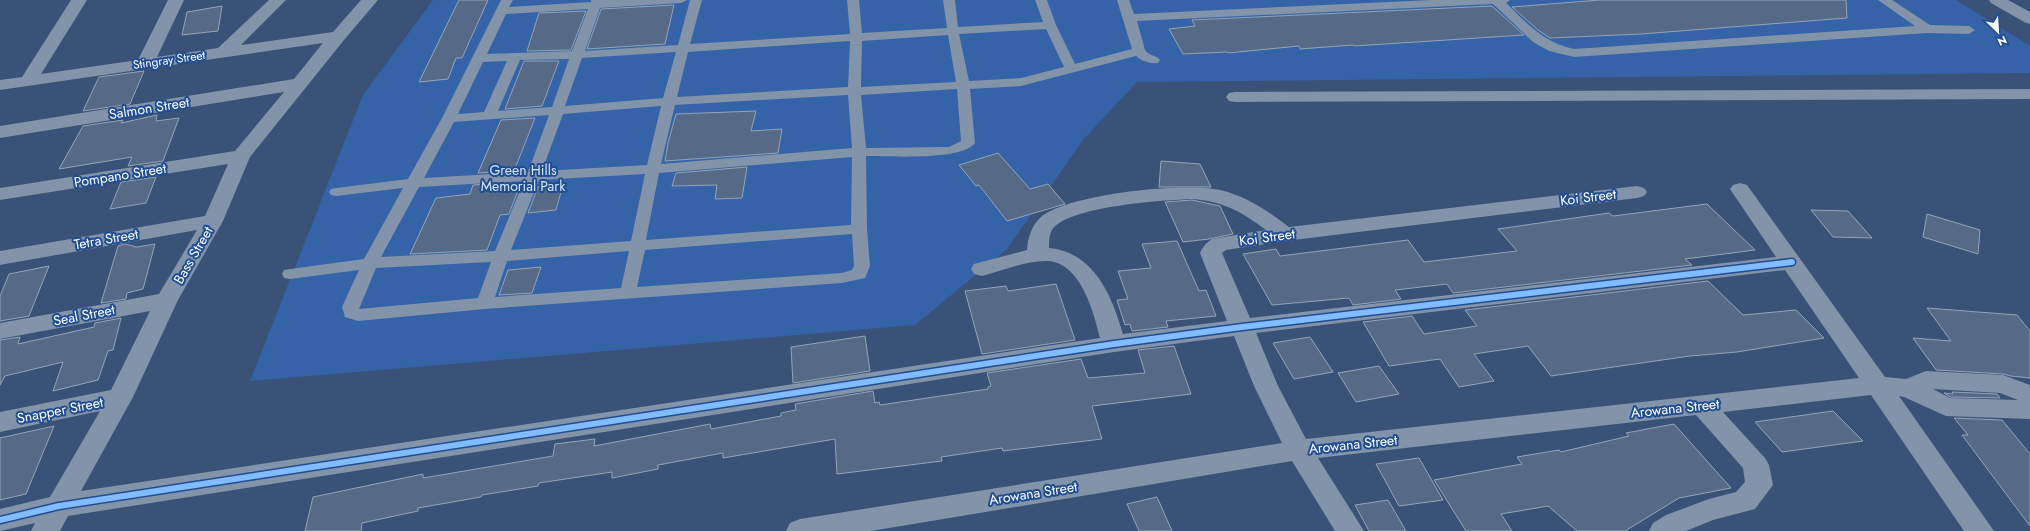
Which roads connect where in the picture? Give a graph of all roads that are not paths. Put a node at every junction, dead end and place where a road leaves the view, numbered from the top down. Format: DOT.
graph roads {
  1 [pos="79,0"];
  2 [pos="176,0"];
  3 [pos="278,0"];
  4 [pos="370,0"];
  5 [pos="681,0"];
  6 [pos="696,0"];
  7 [pos="853,0"];
  8 [pos="949,0"];
  9 [pos="1041,0"];
  10 [pos="1123,0"];
  11 [pos="1250,0"];
  12 [pos="1500,0"];
  13 [pos="1884,0"];
  14 [pos="1997,0"];
  15 [pos="1432,2"];
  16 [pos="596,3"];
  17 [pos="554,4"];
  18 [pos="1334,4"];
  19 [pos="504,6"];
  20 [pos="1257,11"];
  21 [pos="1130,18"];
  22 [pos="2030,19"];
  23 [pos="1050,25"];
  24 [pos="1927,29"];
  25 [pos="1969,30"];
  26 [pos="953,32"];
  27 [pos="338,36"];
  28 [pos="856,37"];
  29 [pos="684,47"];
  30 [pos="1139,51"];
  31 [pos="224,52"];
  32 [pos="577,55"];
  33 [pos="478,58"];
  34 [pos="515,58"];
  35 [pos="1154,60"];
  36 [pos="145,64"];
  37 [pos="1071,69"];
  38 [pos="28,81"];
  39 [pos="298,84"];
  40 [pos="0,85"];
  41 [pos="963,85"];
  42 [pos="854,92"];
  43 [pos="2030,94"];
  44 [pos="1234,97"];
  45 [pos="669,101"];
  46 [pos="557,110"];
  47 [pos="489,116"];
  48 [pos="449,118"];
  49 [pos="0,132"];
  50 [pos="859,152"];
  51 [pos="241,156"];
  52 [pos="653,169"];
  53 [pos="533,177"];
  54 [pos="412,183"];
  55 [pos="1740,188"];
  56 [pos="336,192"];
  57 [pos="1637,192"];
  58 [pos="0,194"];
  59 [pos="213,221"];
  60 [pos="859,229"];
  61 [pos="1285,234"];
  62 [pos="637,245"];
  63 [pos="1038,255"];
  64 [pos="501,256"];
  65 [pos="0,258"];
  66 [pos="1792,262"];
  67 [pos="370,263"];
  68 [pos="982,269"];
  69 [pos="290,274"];
  70 [pos="628,293"];
  71 [pos="168,300"];
  72 [pos="484,303"];
  73 [pos="1242,327"];
  74 [pos="0,331"];
  75 [pos="1114,344"];
  76 [pos="1877,385"];
  77 [pos="1909,388"];
  78 [pos="2030,395"];
  79 [pos="120,397"];
  80 [pos="1702,405"];
  81 [pos="2030,410"];
  82 [pos="0,422"];
  83 [pos="1299,450"];
  84 [pos="59,506"];
  85 [pos="0,520"];
  86 [pos="45,531"];
  87 [pos="800,531"];
  88 [pos="1350,531"];
  89 [pos="1663,531"];
  90 [pos="1980,531"];
  1 -- 38 [label="street"];
  2 -- 36 [label="street"];
  3 -- 31 [label="street"];
  4 -- 27 [label="street, Bass Street"];
  5 -- 16 [label="lane"];
  6 -- 29 [label="lane"];
  7 -- 28 [label="lane"];
  8 -- 26 [label="lane"];
  9 -- 23 [label="lane"];
  10 -- 21 [label="lane"];
  11 -- 20 [label="lane"];
  12 -- 15 [label="lane"];
  12 -- 24 [label="lane"];
  13 -- 24 [label="lane"];
  14 -- 22 [label="street"];
  15 -- 18 [label="lane"];
  16 -- 17 [label="lane"];
  16 -- 32 [label="lane"];
  17 -- 19 [label="lane"];
  18 -- 20 [label="lane"];
  19 -- 33 [label="lane"];
  20 -- 21 [label="lane"];
  21 -- 30 [label="lane"];
  23 -- 26 [label="lane"];
  23 -- 37 [label="lane"];
  24 -- 25 [label="lane"];
  26 -- 28 [label="lane"];
  26 -- 41 [label="lane"];
  27 -- 31 [label="street, Stingray Street"];
  27 -- 39 [label="street, Bass Street"];
  28 -- 29 [label="lane"];
  28 -- 42 [label="lane"];
  29 -- 32 [label="lane"];
  29 -- 45 [label="lane"];
  30 -- 35 [label="lane"];
  30 -- 37 [label="lane"];
  31 -- 36 [label="street, Stingray Street"];
  32 -- 34 [label="lane"];
  32 -- 46 [label="lane"];
  33 -- 34 [label="lane"];
  33 -- 48 [label="lane"];
  34 -- 47 [label="lane"];
  36 -- 38 [label="street, Stingray Street"];
  37 -- 41 [label="lane"];
  38 -- 40 [label="street, Stingray Street"];
  39 -- 49 [label="street, Salmon Street"];
  39 -- 51 [label="street, Bass Street"];
  41 -- 42 [label="lane"];
  41 -- 50 [label="lane"];
  42 -- 45 [label="lane"];
  42 -- 50 [label="lane"];
  43 -- 44 [label="street"];
  45 -- 46 [label="lane"];
  45 -- 52 [label="lane"];
  46 -- 47 [label="lane"];
  46 -- 53 [label="lane"];
  47 -- 48 [label="lane"];
  48 -- 54 [label="lane"];
  50 -- 52 [label="lane"];
  50 -- 60 [label="lane"];
  51 -- 58 [label="street, Pompano Street"];
  51 -- 59 [label="street, Bass Street"];
  52 -- 53 [label="lane"];
  52 -- 62 [label="lane"];
  53 -- 54 [label="lane"];
  53 -- 64 [label="lane"];
  54 -- 56 [label="lane"];
  54 -- 67 [label="lane"];
  55 -- 66 [label="street"];
  57 -- 61 [label="street, Koi Street"];
  59 -- 65 [label="street, Tetra Street"];
  59 -- 71 [label="street, Bass Street"];
  60 -- 62 [label="lane"];
  60 -- 70 [label="lane"];
  61 -- 63 [label="street"];
  61 -- 73 [label="street, Koi Street"];
  62 -- 64 [label="lane"];
  62 -- 70 [label="lane"];
  63 -- 68 [label="street"];
  63 -- 75 [label="street"];
  64 -- 67 [label="lane"];
  64 -- 72 [label="lane"];
  66 -- 73 [label="street"];
  66 -- 76 [label="street"];
  67 -- 69 [label="lane"];
  67 -- 72 [label="lane"];
  70 -- 72 [label="lane"];
  71 -- 74 [label="street, Seal Street"];
  71 -- 79 [label="street, Bass Street"];
  73 -- 75 [label="street"];
  73 -- 83 [label="street, Koi Street"];
  75 -- 84 [label="street"];
  76 -- 77 [label="street, Arowana Street"];
  76 -- 80 [label="street, Arowana Street"];
  76 -- 90 [label="street"];
  77 -- 78 [label="street"];
  77 -- 81 [label="street"];
  79 -- 82 [label="street, Snapper Street"];
  79 -- 84 [label="street, Bass Street"];
  80 -- 83 [label="street, Arowana Street"];
  80 -- 89 [label="street"];
  83 -- 87 [label="street, Arowana Street"];
  83 -- 88 [label="street, Koi Street"];
  84 -- 85 [label="street"];
  84 -- 86 [label="street, Bass Street"];
}
